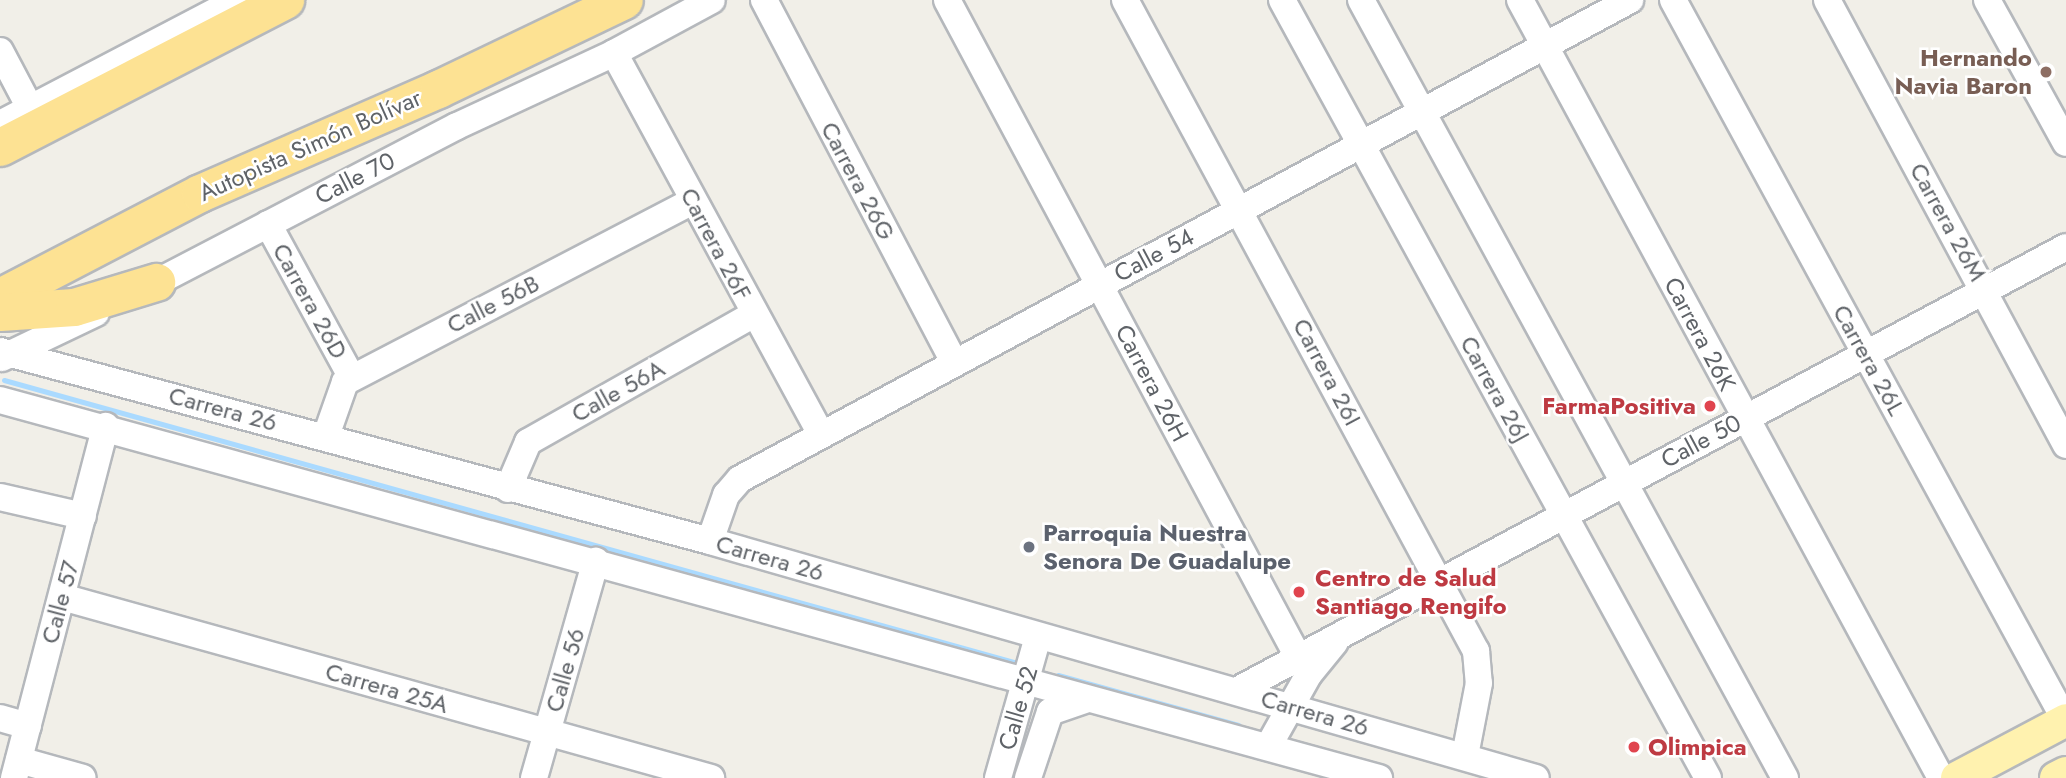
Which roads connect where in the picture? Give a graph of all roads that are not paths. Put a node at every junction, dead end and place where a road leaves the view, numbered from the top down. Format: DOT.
graph roads {
  1 [pos="237,0"];
  2 [pos="285,0"];
  3 [pos="624,0"];
  4 [pos="712,0"];
  5 [pos="764,0"];
  6 [pos="947,0"];
  7 [pos="1125,0"];
  8 [pos="1282,0"];
  9 [pos="1361,0"];
  10 [pos="1520,0"];
  11 [pos="1630,0"];
  12 [pos="1672,0"];
  13 [pos="1827,0"];
  14 [pos="1987,0"];
  15 [pos="1544,46"];
  16 [pos="0,51"];
  17 [pos="614,53"];
  18 [pos="30,108"];
  19 [pos="1422,111"];
  20 [pos="0,124"];
  21 [pos="2066,143"];
  22 [pos="1361,144"];
  23 [pos="0,147"];
  24 [pos="692,201"];
  25 [pos="1239,210"];
  26 [pos="268,224"];
  27 [pos="2066,247"];
  28 [pos="156,282"];
  29 [pos="1100,285"];
  30 [pos="1985,289"];
  31 [pos="0,297"];
  32 [pos="0,312"];
  33 [pos="754,314"];
  34 [pos="3,354"];
  35 [pos="1865,354"];
  36 [pos="954,362"];
  37 [pos="352,378"];
  38 [pos="0,400"];
  39 [pos="1745,417"];
  40 [pos="106,426"];
  41 [pos="821,434"];
  42 [pos="326,436"];
  43 [pos="2066,445"];
  44 [pos="1624,482"];
  45 [pos="508,489"];
  46 [pos="0,497"];
  47 [pos="1564,513"];
  48 [pos="83,516"];
  49 [pos="710,541"];
  50 [pos="596,561"];
  51 [pos="1437,580"];
  52 [pos="62,597"];
  53 [pos="1038,637"];
  54 [pos="1338,638"];
  55 [pos="1297,655"];
  56 [pos="1025,682"];
  57 [pos="1236,691"];
  58 [pos="1088,699"];
  59 [pos="1289,706"];
  60 [pos="0,718"];
  61 [pos="2065,720"];
  62 [pos="27,726"];
  63 [pos="547,732"];
  64 [pos="1268,747"];
  65 [pos="1465,756"];
  66 [pos="16,769"];
  67 [pos="2066,773"];
  68 [pos="83,778"];
  69 [pos="534,778"];
  70 [pos="711,778"];
  71 [pos="998,778"];
  72 [pos="1028,778"];
  73 [pos="1379,778"];
  74 [pos="1536,778"];
  75 [pos="1709,778"];
  76 [pos="1785,778"];
  77 [pos="1941,778"];
  78 [pos="1957,778"];
  79 [pos="2056,778"];
  1 -- 18 [label="street"];
  2 -- 23 [label="highway"];
  3 -- 31 [label="highway, Autopista Simón Bolívar"];
  4 -- 17 [label="street, Calle 70"];
  5 -- 36 [label="street, Carrera 26G"];
  6 -- 29 [label="street, Carrera 26H"];
  7 -- 25 [label="street, Carrera 26I"];
  8 -- 22 [label="street, Carrera 26J"];
  9 -- 19 [label="street"];
  10 -- 15 [label="street, Carrera 26K"];
  11 -- 15 [label="street, Calle 54"];
  12 -- 35 [label="street, Carrera 26L"];
  13 -- 30 [label="street, Carrera 26M"];
  14 -- 21 [label="street"];
  15 -- 19 [label="street, Calle 54"];
  15 -- 39 [label="street, Carrera 26K"];
  16 -- 18 [label="street"];
  17 -- 24 [label="street, Carrera 26F"];
  17 -- 26 [label="street, Calle 70"];
  18 -- 20 [label="street"];
  19 -- 22 [label="street, Calle 54"];
  19 -- 44 [label="street"];
  22 -- 25 [label="street, Calle 54"];
  22 -- 47 [label="street, Carrera 26J"];
  24 -- 33 [label="street, Carrera 26F"];
  24 -- 37 [label="street, Calle 56B"];
  25 -- 29 [label="street, Calle 54"];
  25 -- 51 [label="street, Carrera 26I"];
  26 -- 28 [label="street, Calle 70"];
  26 -- 37 [label="street, Carrera 26D"];
  27 -- 30 [label="street, Calle 50"];
  28 -- 32 [label="highway"];
  28 -- 34 [label="street, Calle 70"];
  29 -- 36 [label="street, Calle 54"];
  29 -- 55 [label="street, Carrera 26H"];
  30 -- 35 [label="street, Calle 50"];
  30 -- 43 [label="street, Carrera 26M"];
  33 -- 41 [label="street, Carrera 26F"];
  33 -- 45 [label="street, Calle 56A"];
  34 -- 42 [label="street, Carrera 26"];
  35 -- 39 [label="street, Calle 50"];
  35 -- 61 [label="street, Carrera 26L"];
  36 -- 41 [label="street, Calle 54"];
  37 -- 42 [label="street"];
  38 -- 40 [label="street, Carrera 26"];
  39 -- 44 [label="street, Calle 50"];
  39 -- 77 [label="street, Carrera 26K"];
  40 -- 48 [label="street, Calle 57"];
  40 -- 50 [label="street, Carrera 26"];
  41 -- 49 [label="street, Calle 54"];
  42 -- 45 [label="street, Carrera 26"];
  44 -- 47 [label="street, Calle 50"];
  44 -- 76 [label="street"];
  45 -- 49 [label="street, Carrera 26"];
  46 -- 48 [label="street"];
  47 -- 51 [label="street, Calle 50"];
  47 -- 75 [label="street, Carrera 26J"];
  48 -- 52 [label="street, Calle 57"];
  49 -- 53 [label="street, Carrera 26"];
  50 -- 56 [label="street, Carrera 26"];
  50 -- 63 [label="street, Calle 56"];
  51 -- 54 [label="street, Calle 50"];
  51 -- 65 [label="street, Carrera 26I"];
  52 -- 62 [label="street, Calle 57"];
  52 -- 63 [label="street, Carrera 25A"];
  53 -- 56 [label="street, Calle 52"];
  53 -- 57 [label="street, Carrera 26"];
  54 -- 55 [label="street, Calle 50"];
  54 -- 59 [label="street, Calle 50"];
  55 -- 57 [label="street, Calle 50"];
  56 -- 58 [label="street, Carrera 26"];
  56 -- 71 [label="street, Calle 52"];
  57 -- 59 [label="street, Carrera 26"];
  58 -- 64 [label="street, Carrera 26"];
  58 -- 72 [label="street, Calle 52"];
  59 -- 64 [label="street, Calle 50"];
  59 -- 65 [label="street, Carrera 26"];
  60 -- 62 [label="street"];
  61 -- 78 [label="main road"];
  62 -- 66 [label="street, Calle 57"];
  63 -- 69 [label="street, Calle 56"];
  63 -- 70 [label="street, Carrera 25A"];
  64 -- 73 [label="street, Carrera 26"];
  65 -- 74 [label="street, Carrera 26"];
  66 -- 68 [label="street"];
  67 -- 79 [label="main road"];
}
